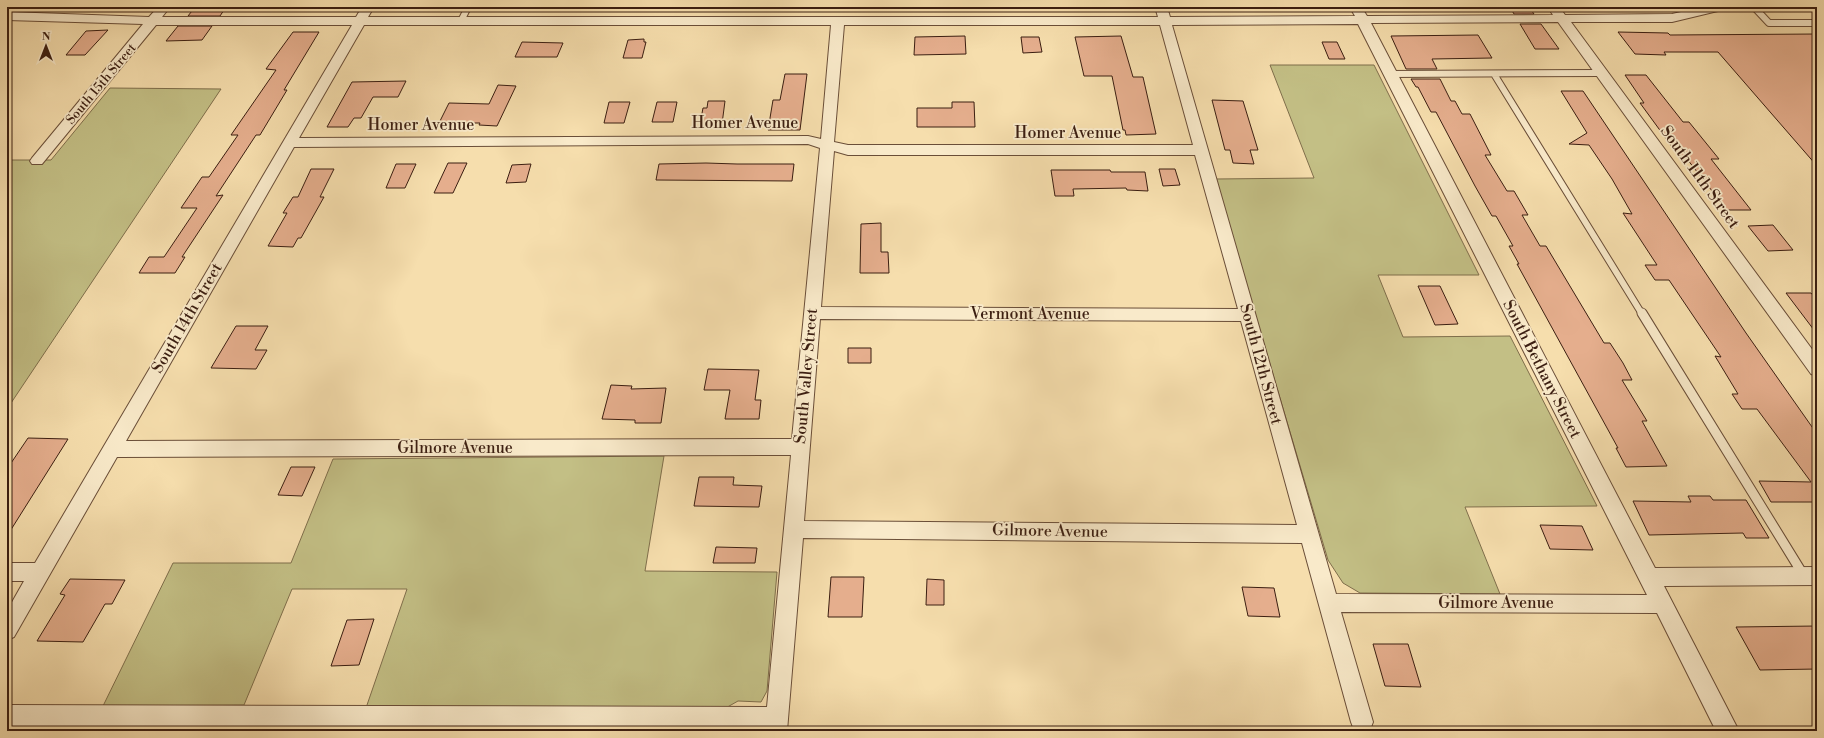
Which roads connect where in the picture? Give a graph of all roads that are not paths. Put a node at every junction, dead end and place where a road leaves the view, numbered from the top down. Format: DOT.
graph roads {
  1 [pos="164,7"];
  2 [pos="468,7"];
  3 [pos="562,7"];
  4 [pos="858,7"];
  5 [pos="1718,7"];
  6 [pos="1754,7"];
  7 [pos="1557,12"];
  8 [pos="1359,13"];
  9 [pos="364,14"];
  10 [pos="1163,14"];
  11 [pos="7,16"];
  12 [pos="153,20"];
  13 [pos="558,20"];
  14 [pos="461,21"];
  15 [pos="838,21"];
  16 [pos="857,21"];
  17 [pos="1817,23"];
  18 [pos="1601,73"];
  19 [pos="1390,74"];
  20 [pos="1494,74"];
  21 [pos="288,143"];
  22 [pos="827,145"];
  23 [pos="1201,150"];
  24 [pos="37,161"];
  25 [pos="812,313"];
  26 [pos="1248,315"];
  27 [pos="1817,369"];
  28 [pos="799,447"];
  29 [pos="111,449"];
  30 [pos="793,529"];
  31 [pos="1308,534"];
  32 [pos="7,572"];
  33 [pos="40,572"];
  34 [pos="1810,576"];
  35 [pos="1649,577"];
  36 [pos="1329,602"];
  37 [pos="1663,604"];
  38 [pos="7,630"];
  39 [pos="7,716"];
  40 [pos="1362,722"];
  41 [pos="776,724"];
  42 [pos="1728,731"];
  1 -- 12 [label="street, South 15th Street"];
  2 -- 14 [label="lane"];
  3 -- 13 [label="street"];
  4 -- 16 [label="street"];
  5 -- 7 [label="street"];
  6 -- 17 [label="lane"];
  7 -- 8 [label="street"];
  7 -- 18 [label="street, South 11th Street"];
  8 -- 10 [label="street"];
  8 -- 19 [label="street, South Bethany Street"];
  9 -- 12 [label="street"];
  9 -- 14 [label="street"];
  9 -- 21 [label="street, South 14th Street"];
  10 -- 16 [label="street"];
  10 -- 23 [label="street, South 12th Street"];
  11 -- 12 [label="street"];
  12 -- 24 [label="street, South 15th Street"];
  13 -- 14 [label="street"];
  13 -- 15 [label="street"];
  15 -- 16 [label="street"];
  15 -- 22 [label="street, South Valley Street"];
  18 -- 20 [label="lane"];
  18 -- 27 [label="street, South 11th Street"];
  19 -- 20 [label="lane"];
  19 -- 35 [label="street, South Bethany Street"];
  20 -- 34 [label="lane"];
  21 -- 22 [label="street, Homer Avenue"];
  21 -- 29 [label="street, South 14th Street"];
  22 -- 23 [label="street, Homer Avenue"];
  22 -- 25 [label="street, South Valley Street"];
  23 -- 26 [label="street, South 12th Street"];
  25 -- 26 [label="street, Vermont Avenue"];
  25 -- 28 [label="street, South Valley Street"];
  26 -- 31 [label="street, South 12th Street"];
  28 -- 29 [label="street, Gilmore Avenue"];
  28 -- 30 [label="street, South Valley Street"];
  29 -- 33 [label="street, South 14th Street"];
  30 -- 31 [label="street, Gilmore Avenue"];
  30 -- 41 [label="street, South Valley Street"];
  31 -- 36 [label="street, South 12th Street"];
  32 -- 33 [label="street"];
  33 -- 38 [label="street, South 14th Street"];
  34 -- 35 [label="street"];
  35 -- 37 [label="street, South Bethany Street"];
  36 -- 37 [label="street, Gilmore Avenue"];
  36 -- 40 [label="street, South 12th Street"];
  37 -- 42 [label="street, South Bethany Street"];
  39 -- 41 [label="street"];
}
